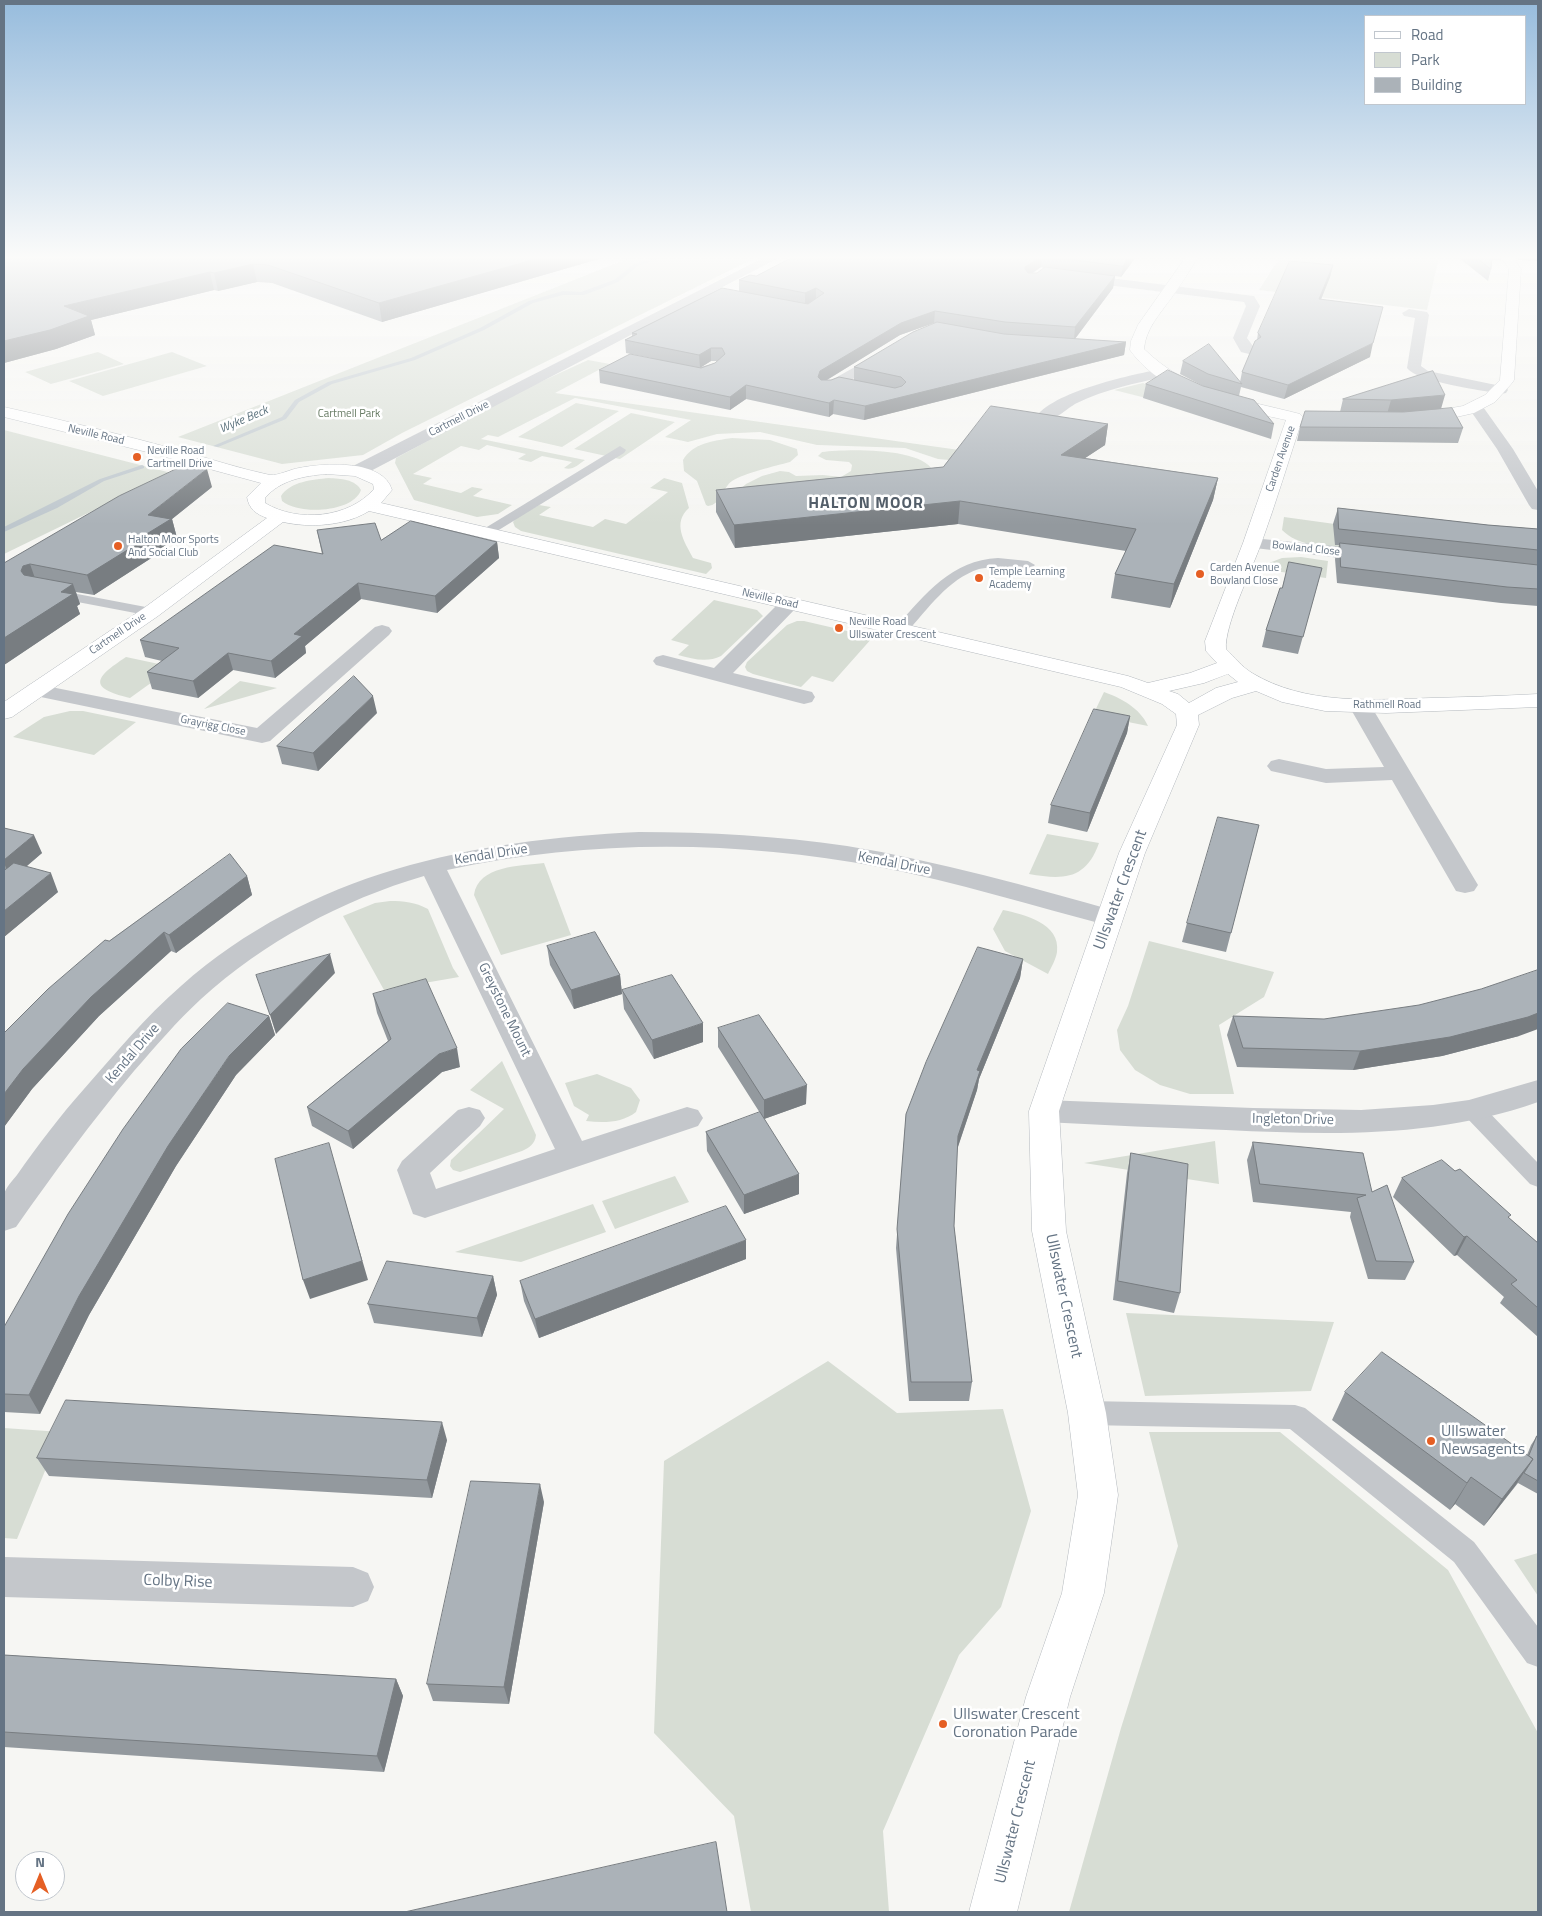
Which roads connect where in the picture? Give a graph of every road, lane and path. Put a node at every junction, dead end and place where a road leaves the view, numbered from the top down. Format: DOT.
graph roads {
  1 [pos="601,346"];
  2 [pos="896,346"];
  3 [pos="1133,346"];
  4 [pos="1244,346"];
  5 [pos="1417,346"];
  6 [pos="1509,346"];
  7 [pos="1249,350"];
  8 [pos="590,352"];
  9 [pos="608,356"];
  10 [pos="1160,373"];
  11 [pos="856,387"];
  12 [pos="1501,390"];
  13 [pos="1476,407"];
  14 [pos="4,412"];
  15 [pos="1406,418"];
  16 [pos="1042,419"];
  17 [pos="620,450"];
  18 [pos="357,471"];
  19 [pos="274,481"];
  20 [pos="1538,505"];
  21 [pos="369,506"];
  22 [pos="279,518"];
  23 [pos="484,533"];
  24 [pos="1252,543"];
  25 [pos="1390,558"];
  26 [pos="1028,565"];
  27 [pos="37,590"];
  28 [pos="790,603"];
  29 [pos="151,612"];
  30 [pos="902,629"];
  31 [pos="382,631"];
  32 [pos="663,661"];
  33 [pos="719,675"];
  34 [pos="1243,675"];
  35 [pos="1148,689"];
  36 [pos="36,690"];
  37 [pos="804,697"];
  38 [pos="1538,701"];
  39 [pos="1178,705"];
  40 [pos="1360,706"];
  41 [pos="4,712"];
  42 [pos="1279,766"];
  43 [pos="1400,773"];
  44 [pos="432,866"];
  45 [pos="1465,885"];
  46 [pos="1110,918"];
  47 [pos="1538,1091"];
  48 [pos="1473,1110"];
  49 [pos="1044,1111"];
  50 [pos="469,1118"];
  51 [pos="687,1118"];
  52 [pos="574,1156"];
  53 [pos="1538,1178"];
  54 [pos="4,1218"];
  55 [pos="1087,1412"];
  56 [pos="4,1577"];
  57 [pos="352,1587"];
  58 [pos="1538,1652"];
  59 [pos="993,1912"];
  1 -- 8 [label="street, Cartmell Drive"];
  2 -- 11 [label="street"];
  3 -- 10 [label="street, Carden Avenue"];
  4 -- 7 [label="street"];
  5 -- 12 [label="street"];
  6 -- 12 [label="street"];
  8 -- 9 [label="street"];
  8 -- 18 [label="street, Cartmell Drive"];
  10 -- 16 [label="street"];
  10 -- 24 [label="street, Carden Avenue"];
  12 -- 13 [label="street"];
  13 -- 15 [label="street"];
  13 -- 20 [label="street"];
  14 -- 19 [label="street, Neville Road"];
  17 -- 23 [label="lane"];
  18 -- 19 [label="street"];
  18 -- 21 [label="street"];
  19 -- 22 [label="street"];
  21 -- 22 [label="street"];
  21 -- 23 [label="street, Neville Road"];
  22 -- 29 [label="street, Cartmell Drive"];
  23 -- 28 [label="street, Neville Road"];
  24 -- 25 [label="street, Bowland Close"];
  24 -- 34 [label="street, Carden Avenue"];
  26 -- 30 [label="lane"];
  27 -- 29 [label="lane"];
  28 -- 30 [label="street, Neville Road"];
  28 -- 33 [label="street"];
  29 -- 36 [label="street, Cartmell Drive"];
  30 -- 35 [label="street, Neville Road"];
  31 -- 36 [label="street, Grayrigg Close"];
  32 -- 33 [label="street"];
  33 -- 37 [label="street"];
  34 -- 35 [label="street"];
  34 -- 39 [label="street"];
  34 -- 40 [label="street, Rathmell Road"];
  35 -- 39 [label="street, Neville Road"];
  36 -- 41 [label="street, Cartmell Drive"];
  38 -- 40 [label="street, Rathmell Road"];
  39 -- 46 [label="street, Ullswater Crescent"];
  40 -- 43 [label="street"];
  42 -- 43 [label="street"];
  43 -- 45 [label="street"];
  44 -- 46 [label="street, Kendal Drive"];
  44 -- 52 [label="street, Greystone Mount"];
  44 -- 54 [label="street, Kendal Drive"];
  46 -- 49 [label="street, Ullswater Crescent"];
  47 -- 48 [label="street, Ingleton Drive"];
  48 -- 49 [label="street, Ingleton Drive"];
  48 -- 53 [label="lane"];
  49 -- 55 [label="street, Ullswater Crescent"];
  50 -- 52 [label="street"];
  51 -- 52 [label="street"];
  55 -- 58 [label="lane"];
  55 -- 59 [label="street, Ullswater Crescent"];
  56 -- 57 [label="street, Colby Rise"];
}
